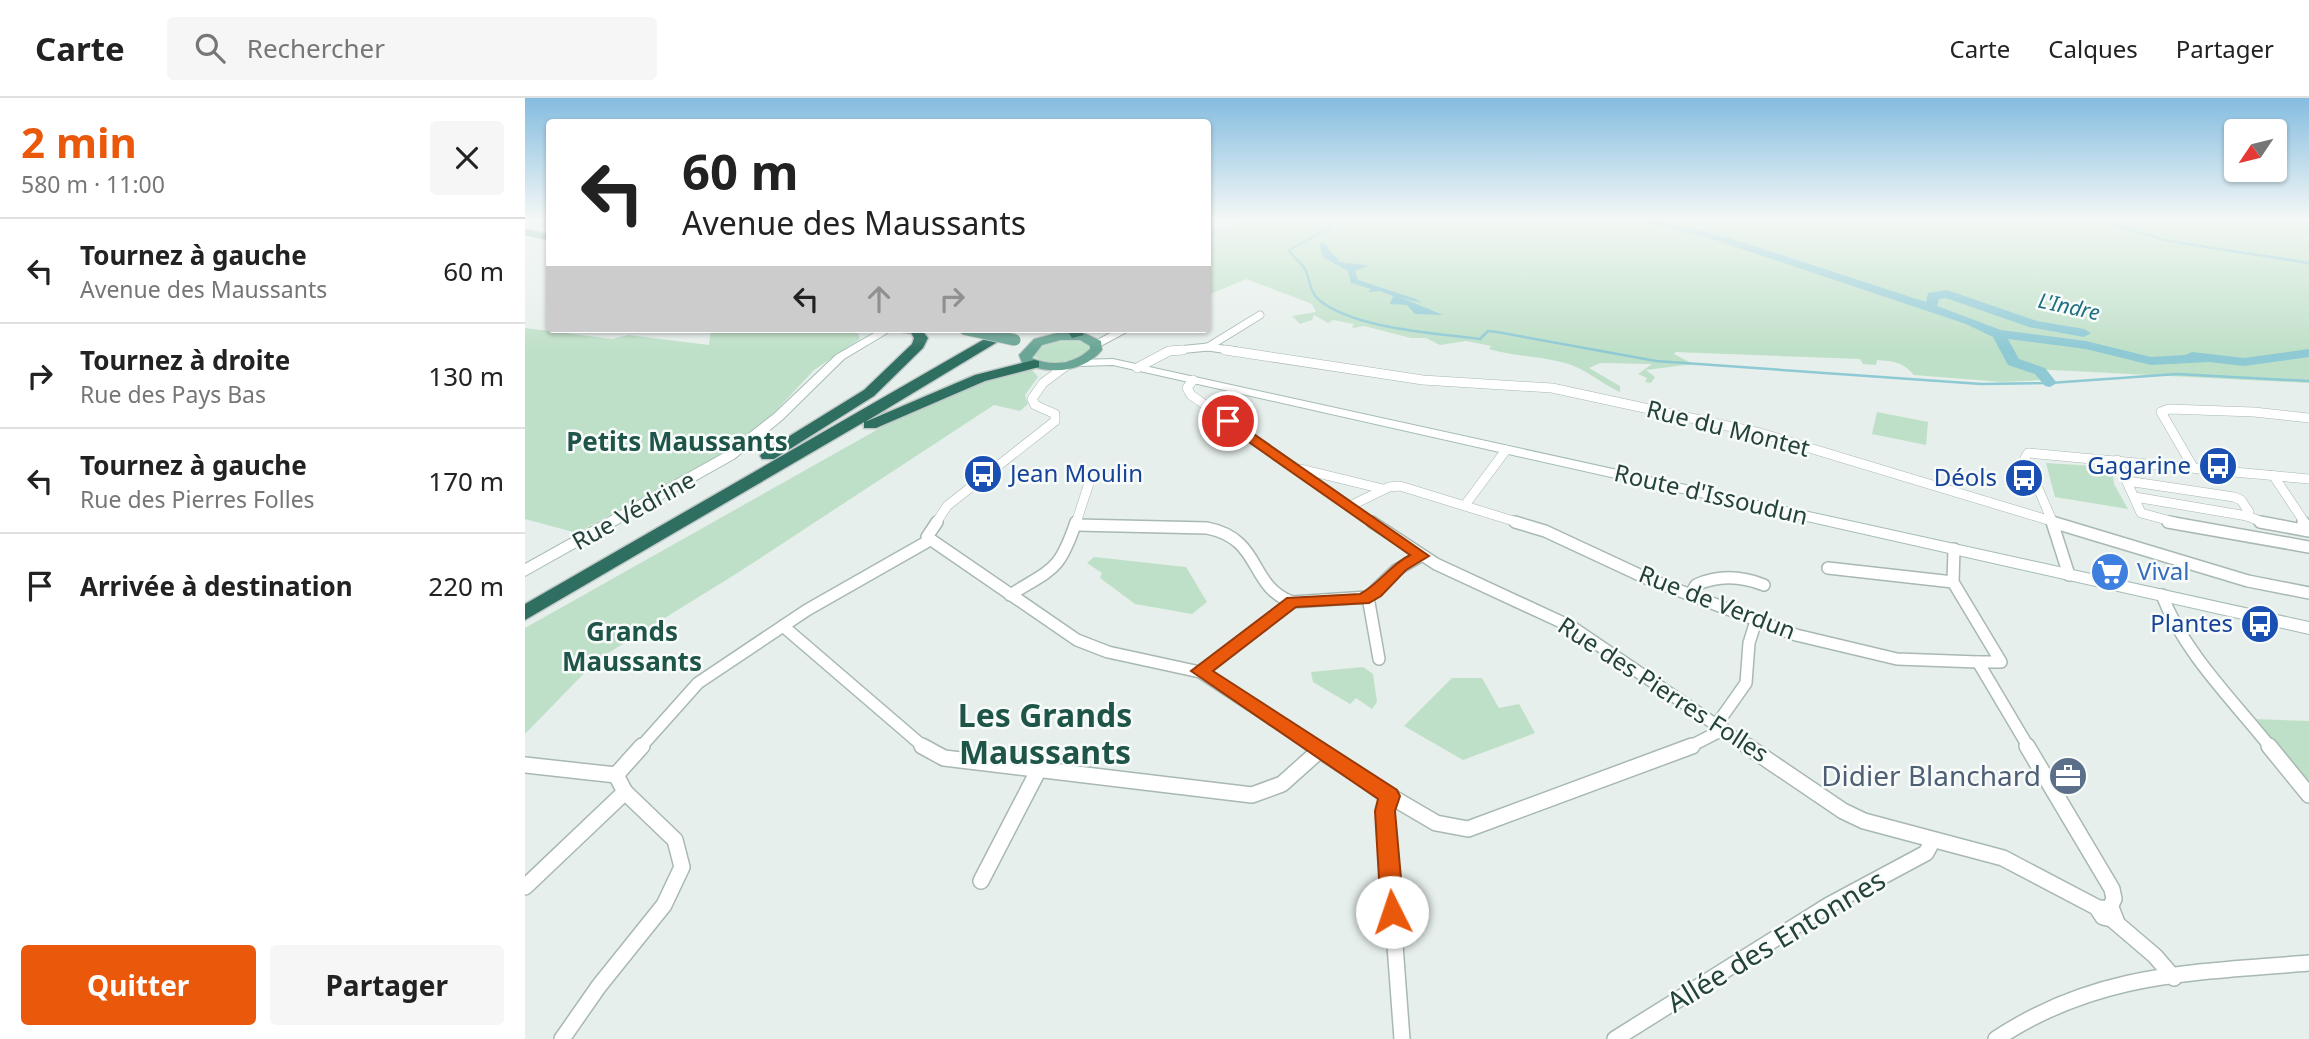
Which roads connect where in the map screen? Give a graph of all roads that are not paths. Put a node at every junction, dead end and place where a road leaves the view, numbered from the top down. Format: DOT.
graph roads {
  1 [pos="1260,315"];
  2 [pos="882,333"];
  3 [pos="900,333"];
  4 [pos="915,333"];
  5 [pos="993,333"];
  6 [pos="1112,333"];
  7 [pos="1014,335"];
  8 [pos="1045,339"];
  9 [pos="1086,339"];
  10 [pos="869,341"];
  11 [pos="1208,347"];
  12 [pos="1033,360"];
  13 [pos="1117,363"];
  14 [pos="1072,364"];
  15 [pos="1137,368"];
  16 [pos="1193,380"];
  17 [pos="1044,383"];
  18 [pos="2309,418"];
  19 [pos="1506,450"];
  20 [pos="2117,460"];
  21 [pos="2193,467"];
  22 [pos="1294,468"];
  23 [pos="2273,475"];
  24 [pos="1091,477"];
  25 [pos="2309,478"];
  26 [pos="2127,481"];
  27 [pos="721,488"];
  28 [pos="1383,489"];
  29 [pos="2135,497"];
  30 [pos="1465,505"];
  31 [pos="1350,506"];
  32 [pos="2247,516"];
  33 [pos="2052,520"];
  34 [pos="1077,525"];
  35 [pos="2309,531"];
  36 [pos="928,538"];
  37 [pos="2309,547"];
  38 [pos="1954,549"];
  39 [pos="625,555"];
  40 [pos="1421,556"];
  41 [pos="1828,568"];
  42 [pos="525,571"];
  43 [pos="2069,575"];
  44 [pos="1953,582"];
  45 [pos="1765,585"];
  46 [pos="2309,593"];
  47 [pos="1010,595"];
  48 [pos="1691,595"];
  49 [pos="2162,595"];
  50 [pos="1368,597"];
  51 [pos="525,601"];
  52 [pos="1292,602"];
  53 [pos="525,613"];
  54 [pos="1756,621"];
  55 [pos="783,626"];
  56 [pos="2309,628"];
  57 [pos="1379,659"];
  58 [pos="1978,662"];
  59 [pos="1200,671"];
  60 [pos="1721,727"];
  61 [pos="1320,750"];
  62 [pos="525,765"];
  63 [pos="1038,771"];
  64 [pos="616,775"];
  65 [pos="625,792"];
  66 [pos="2309,795"];
  67 [pos="1390,796"];
  68 [pos="1933,840"];
  69 [pos="981,881"];
  70 [pos="525,887"];
  71 [pos="2108,913"];
  72 [pos="2309,963"];
  73 [pos="2173,978"];
  74 [pos="562,1039"];
  75 [pos="1402,1039"];
  76 [pos="1615,1039"];
  77 [pos="1996,1039"];
  1 -- 11 [label="street"];
  2 -- 10 [label="main road, Rue Védrine"];
  3 -- 10 [label="main road, Rue Védrine"];
  4 -- 27 [label="highway"];
  5 -- 27 [label="highway"];
  6 -- 9 [label="street"];
  7 -- 8 [label="main road"];
  7 -- 12 [label="main road"];
  7 -- 39 [label="highway"];
  8 -- 9 [label="main road"];
  8 -- 12 [label="main road"];
  9 -- 13 [label="main road, Route d'Issoudun"];
  9 -- 14 [label="main road"];
  10 -- 42 [label="main road, Rue Védrine"];
  11 -- 15 [label="street, Rue du Montet"];
  11 -- 33 [label="street, Rue du Montet"];
  12 -- 14 [label="main road"];
  12 -- 17 [label="street"];
  12 -- 39 [label="highway"];
  13 -- 14 [label="main road, Route d'Issoudun"];
  13 -- 15 [label="main road, Route d'Issoudun"];
  14 -- 17 [label="street"];
  15 -- 16 [label="main road, Route d'Issoudun"];
  16 -- 19 [label="main road, Route d'Issoudun"];
  16 -- 22 [label="street, Rue des Pierres Folles"];
  17 -- 36 [label="street"];
  18 -- 21 [label="street"];
  19 -- 30 [label="street"];
  19 -- 38 [label="main road, Route d'Issoudun"];
  20 -- 21 [label="street"];
  20 -- 26 [label="street"];
  20 -- 33 [label="street"];
  21 -- 23 [label="street"];
  22 -- 28 [label="street, Rue de Verdun"];
  22 -- 31 [label="street, Rue des Pierres Folles"];
  23 -- 25 [label="street"];
  23 -- 35 [label="street"];
  24 -- 34 [label="street"];
  26 -- 29 [label="street"];
  26 -- 32 [label="street"];
  27 -- 51 [label="highway"];
  28 -- 30 [label="street, Rue de Verdun"];
  28 -- 31 [label="street, Rue de Verdun"];
  29 -- 32 [label="street"];
  29 -- 37 [label="street"];
  30 -- 48 [label="street, Rue de Verdun"];
  31 -- 40 [label="street, Rue des Pierres Folles"];
  32 -- 35 [label="street"];
  33 -- 43 [label="street"];
  33 -- 46 [label="street, Rue du Montet"];
  34 -- 47 [label="street"];
  34 -- 52 [label="street"];
  36 -- 47 [label="street"];
  36 -- 55 [label="street"];
  38 -- 43 [label="main road, Route d'Issoudun"];
  38 -- 44 [label="street"];
  39 -- 53 [label="highway"];
  40 -- 50 [label="street"];
  40 -- 60 [label="street, Rue des Pierres Folles"];
  41 -- 44 [label="street"];
  43 -- 49 [label="main road, Route d'Issoudun"];
  44 -- 58 [label="street"];
  45 -- 48 [label="street"];
  47 -- 59 [label="street"];
  48 -- 54 [label="street, Rue de Verdun"];
  49 -- 56 [label="main road, Route d'Issoudun"];
  49 -- 66 [label="street"];
  50 -- 52 [label="street"];
  50 -- 57 [label="street"];
  52 -- 59 [label="street"];
  54 -- 58 [label="street, Rue de Verdun"];
  54 -- 60 [label="street"];
  55 -- 63 [label="street"];
  55 -- 64 [label="street"];
  58 -- 71 [label="street"];
  59 -- 61 [label="street"];
  60 -- 67 [label="street"];
  60 -- 68 [label="street, Rue des Pierres Folles"];
  61 -- 63 [label="street"];
  61 -- 67 [label="street"];
  62 -- 64 [label="street"];
  63 -- 69 [label="street"];
  64 -- 65 [label="street"];
  65 -- 70 [label="street"];
  65 -- 74 [label="street"];
  67 -- 75 [label="street"];
  68 -- 71 [label="street, Rue des Pierres Folles"];
  68 -- 76 [label="street, Allée des Entonnes"];
  71 -- 73 [label="street, Rue des Pierres Folles"];
  72 -- 73 [label="street"];
  73 -- 77 [label="street"];
}
